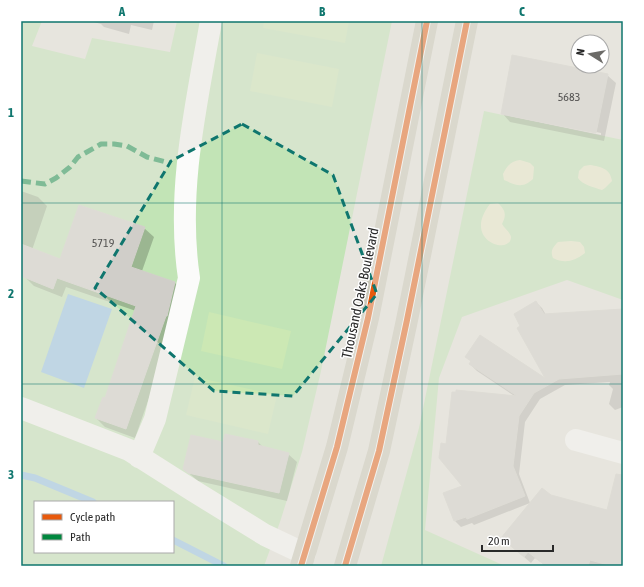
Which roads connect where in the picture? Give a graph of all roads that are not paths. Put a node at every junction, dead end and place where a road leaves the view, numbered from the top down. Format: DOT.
graph roads {
  1 [pos="211,21"];
  2 [pos="427,21"];
  3 [pos="466,21"];
  4 [pos="21,408"];
  5 [pos="576,440"];
  6 [pos="623,453"];
  7 [pos="139,457"];
  8 [pos="303,560"];
  9 [pos="345,566"];
  1 -- 7 [label="street"];
  2 -- 8 [label="main road, Thousand Oaks Boulevard"];
  3 -- 9 [label="main road"];
  4 -- 7 [label="street"];
  5 -- 6 [label="street"];
  7 -- 8 [label="street"];
}
